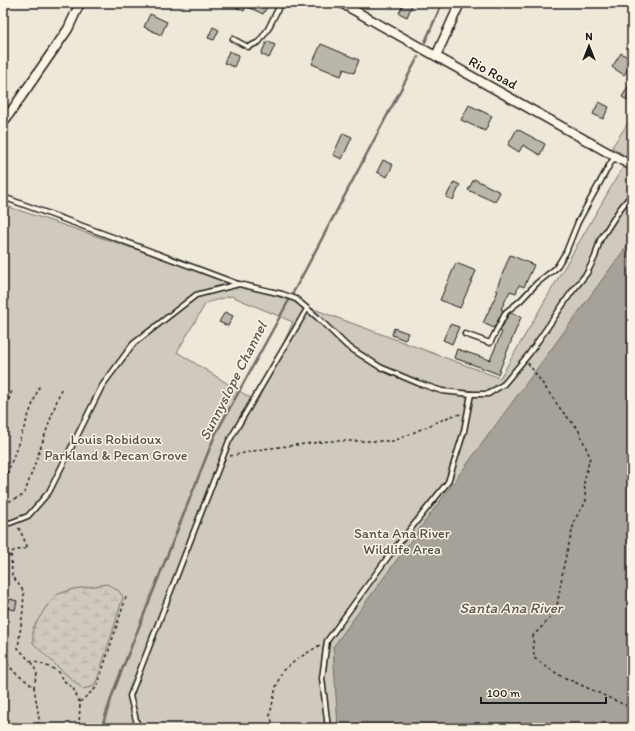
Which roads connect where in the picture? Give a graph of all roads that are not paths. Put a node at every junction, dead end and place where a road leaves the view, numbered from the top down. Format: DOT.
graph roads {
  1 [pos="80,3"];
  2 [pos="281,3"];
  3 [pos="341,3"];
  4 [pos="460,3"];
  5 [pos="232,39"];
  6 [pos="436,56"];
  7 [pos="3,123"];
  8 [pos="615,157"];
  9 [pos="632,166"];
  10 [pos="632,194"];
  11 [pos="3,197"];
  12 [pos="239,284"];
  13 [pos="308,309"];
  14 [pos="465,334"];
  15 [pos="471,394"];
  16 [pos="3,521"];
  17 [pos="3,722"];
  18 [pos="6,728"];
  19 [pos="138,728"];
  20 [pos="328,728"];
  1 -- 7 [label="street"];
  2 -- 5 [label="lane"];
  3 -- 6 [label="street, Rio Road"];
  4 -- 6 [label="street"];
  6 -- 8 [label="street, Rio Road"];
  8 -- 9 [label="street, Rio Road"];
  8 -- 14 [label="lane"];
  10 -- 15 [label="lane"];
  11 -- 12 [label="lane"];
  12 -- 13 [label="lane"];
  12 -- 16 [label="lane"];
  13 -- 15 [label="lane"];
  13 -- 19 [label="lane"];
  15 -- 20 [label="lane"];
  17 -- 18 [label="lane"];
}
